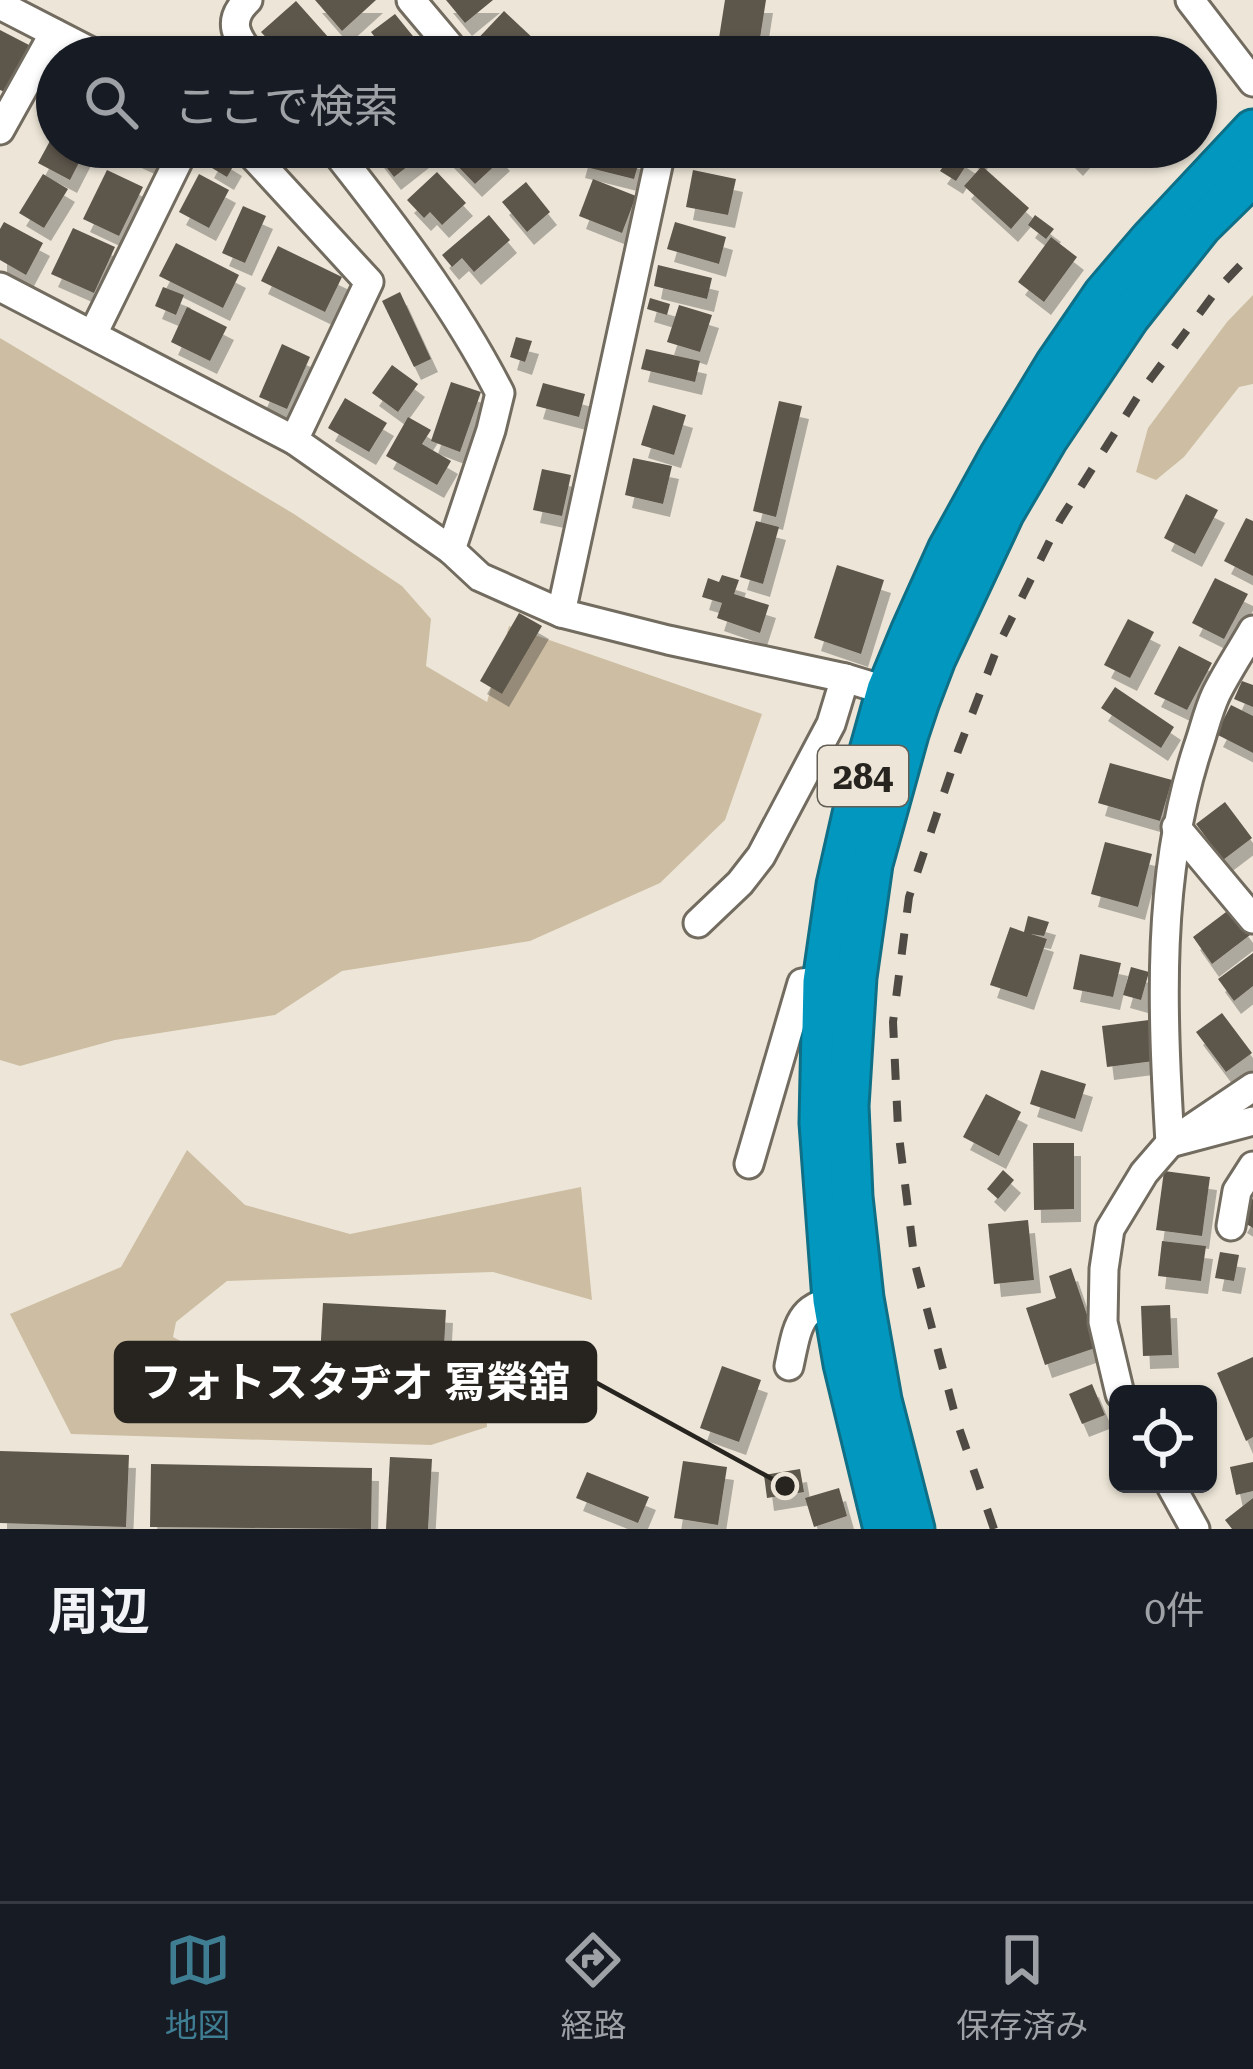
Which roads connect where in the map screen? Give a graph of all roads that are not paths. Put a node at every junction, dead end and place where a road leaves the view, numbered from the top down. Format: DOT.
graph roads {
  1 [pos="248,0"];
  2 [pos="411,0"];
  3 [pos="1190,0"];
  4 [pos="0,5"];
  5 [pos="54,33"];
  6 [pos="52,36"];
  7 [pos="60,36"];
  8 [pos="237,36"];
  9 [pos="441,36"];
  10 [pos="36,65"];
  11 [pos="1253,82"];
  12 [pos="0,130"];
  13 [pos="1253,130"];
  14 [pos="175,168"];
  15 [pos="264,168"];
  16 [pos="349,168"];
  17 [pos="657,168"];
  18 [pos="1253,175"];
  19 [pos="0,286"];
  20 [pos="93,334"];
  21 [pos="294,440"];
  22 [pos="452,550"];
  23 [pos="561,613"];
  24 [pos="1253,630"];
  25 [pos="845,678"];
  26 [pos="903,695"];
  27 [pos="1175,827"];
  28 [pos="1253,919"];
  29 [pos="698,923"];
  30 [pos="840,980"];
  31 [pos="1253,1087"];
  32 [pos="1253,1121"];
  33 [pos="1170,1143"];
  34 [pos="749,1164"];
  35 [pos="1253,1166"];
  36 [pos="1231,1226"];
  37 [pos="848,1299"];
  38 [pos="789,1366"];
  39 [pos="1118,1385"];
  40 [pos="1175,1493"];
  41 [pos="884,1529"];
  42 [pos="914,1529"];
  43 [pos="1195,1529"];
  1 -- 8 [label="street"];
  2 -- 9 [label="street"];
  3 -- 11 [label="street"];
  4 -- 5 [label="street"];
  5 -- 6 [label="street"];
  5 -- 7 [label="street"];
  10 -- 12 [label="street"];
  13 -- 26 [label="highway, 284"];
  14 -- 20 [label="street"];
  15 -- 21 [label="street"];
  16 -- 22 [label="street"];
  17 -- 23 [label="street"];
  18 -- 26 [label="highway, 284"];
  19 -- 20 [label="street"];
  20 -- 21 [label="street"];
  21 -- 22 [label="street"];
  22 -- 23 [label="street"];
  23 -- 25 [label="street"];
  24 -- 27 [label="street"];
  25 -- 26 [label="street"];
  25 -- 29 [label="street"];
  26 -- 30 [label="highway, 284"];
  27 -- 28 [label="street"];
  27 -- 33 [label="street"];
  30 -- 34 [label="street"];
  30 -- 37 [label="highway, 284"];
  31 -- 33 [label="street"];
  32 -- 33 [label="street"];
  33 -- 39 [label="street"];
  35 -- 36 [label="street"];
  37 -- 38 [label="street"];
  37 -- 41 [label="highway, 284"];
  37 -- 42 [label="highway, 284"];
  40 -- 43 [label="street"];
}
